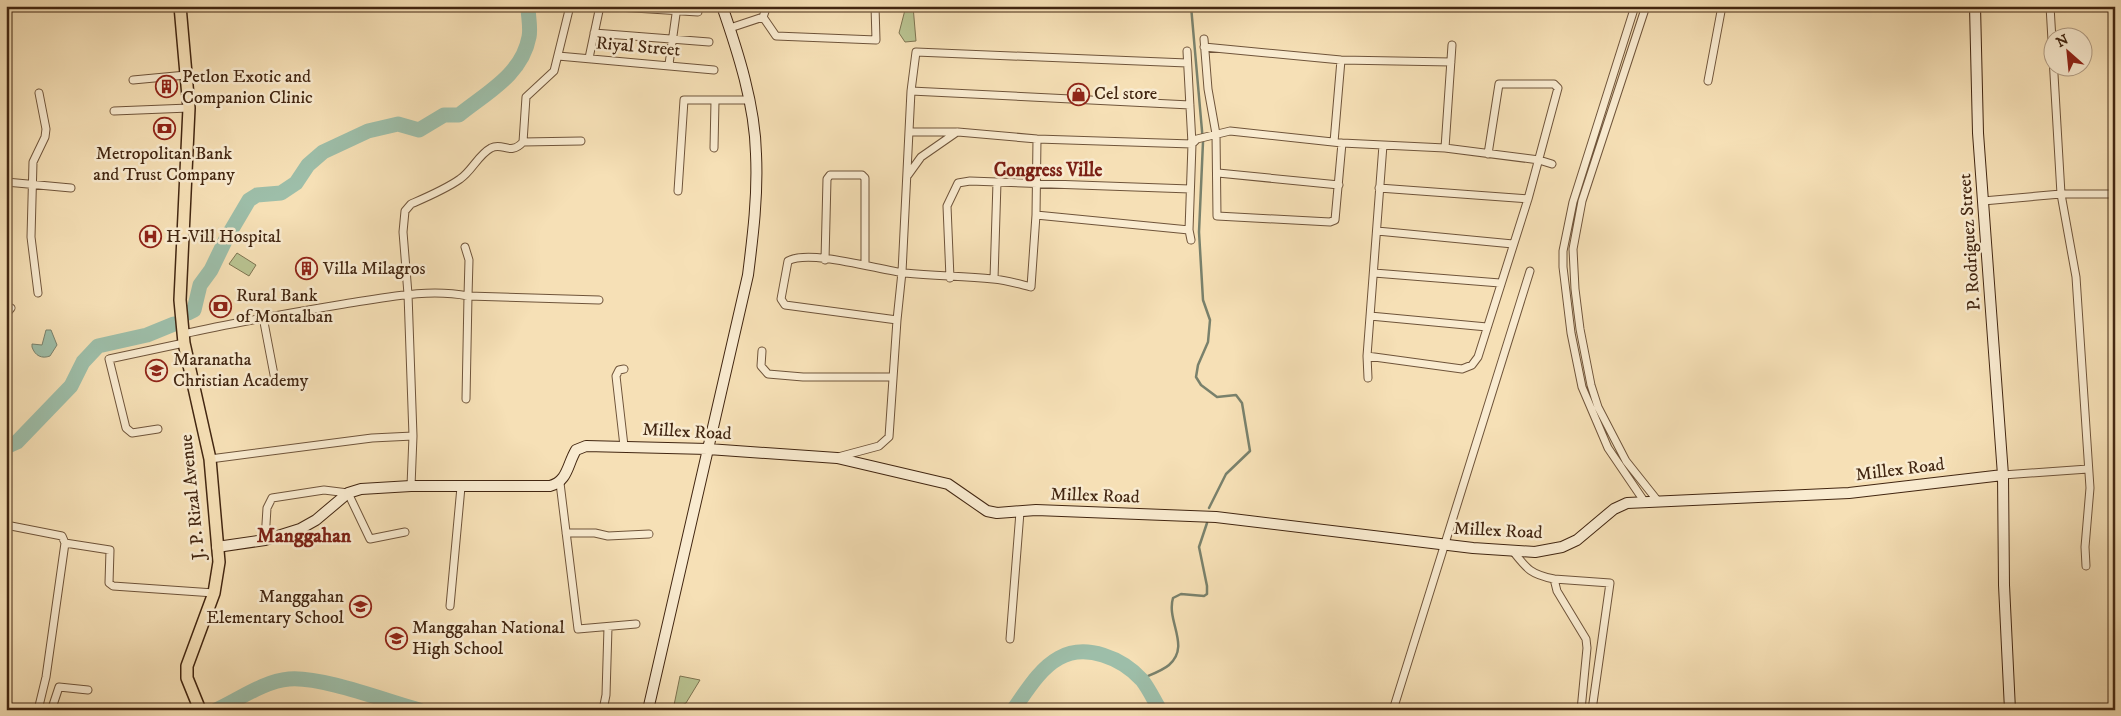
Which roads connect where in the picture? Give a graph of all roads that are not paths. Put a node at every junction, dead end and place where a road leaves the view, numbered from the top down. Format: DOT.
graph roads {
  1 [pos="180,6"];
  2 [pos="570,6"];
  3 [pos="601,6"];
  4 [pos="722,6"];
  5 [pos="768,6"];
  6 [pos="875,6"];
  7 [pos="1634,6"];
  8 [pos="1646,6"];
  9 [pos="1722,6"];
  10 [pos="1975,6"];
  11 [pos="2050,6"];
  12 [pos="629,7"];
  13 [pos="677,8"];
  14 [pos="698,12"];
  15 [pos="763,17"];
  16 [pos="730,28"];
  17 [pos="594,33"];
  18 [pos="672,39"];
  19 [pos="1204,39"];
  20 [pos="709,42"];
  21 [pos="1452,46"];
  22 [pos="1204,47"];
  23 [pos="1187,51"];
  24 [pos="558,56"];
  25 [pos="589,58"];
  26 [pos="1341,60"];
  27 [pos="1451,62"];
  28 [pos="1186,63"];
  29 [pos="668,64"];
  30 [pos="714,70"];
  31 [pos="186,76"];
  32 [pos="133,80"];
  33 [pos="1708,81"];
  34 [pos="911,91"];
  35 [pos="40,93"];
  36 [pos="748,100"];
  37 [pos="715,102"];
  38 [pos="1190,105"];
  39 [pos="189,108"];
  40 [pos="114,111"];
  41 [pos="909,132"];
  42 [pos="958,132"];
  43 [pos="1214,135"];
  44 [pos="1036,139"];
  45 [pos="581,141"];
  46 [pos="523,142"];
  47 [pos="1194,142"];
  48 [pos="1334,142"];
  49 [pos="1342,143"];
  50 [pos="1383,144"];
  51 [pos="714,148"];
  52 [pos="1445,148"];
  53 [pos="1488,154"];
  54 [pos="1539,160"];
  55 [pos="1552,164"];
  56 [pos="1218,173"];
  57 [pos="907,176"];
  58 [pos="6,182"];
  59 [pos="997,182"];
  60 [pos="1037,183"];
  61 [pos="32,184"];
  62 [pos="1339,185"];
  63 [pos="71,188"];
  64 [pos="1379,188"];
  65 [pos="1190,189"];
  66 [pos="678,191"];
  67 [pos="2060,194"];
  68 [pos="2115,194"];
  69 [pos="1528,199"];
  70 [pos="1983,201"];
  71 [pos="1036,215"];
  72 [pos="1189,230"];
  73 [pos="1377,231"];
  74 [pos="1191,240"];
  75 [pos="1513,244"];
  76 [pos="465,247"];
  77 [pos="825,260"];
  78 [pos="865,264"];
  79 [pos="1530,271"];
  80 [pos="902,272"];
  81 [pos="1374,273"];
  82 [pos="950,278"];
  83 [pos="994,279"];
  84 [pos="1500,283"];
  85 [pos="38,293"];
  86 [pos="408,294"];
  87 [pos="468,296"];
  88 [pos="599,300"];
  89 [pos="1370,316"];
  90 [pos="263,317"];
  91 [pos="897,320"];
  92 [pos="1487,327"];
  93 [pos="184,339"];
  94 [pos="762,351"];
  95 [pos="1367,356"];
  96 [pos="624,368"];
  97 [pos="893,377"];
  98 [pos="1368,378"];
  99 [pos="275,380"];
  100 [pos="466,399"];
  101 [pos="158,429"];
  102 [pos="413,436"];
  103 [pos="624,446"];
  104 [pos="708,449"];
  105 [pos="837,458"];
  106 [pos="210,459"];
  107 [pos="2088,469"];
  108 [pos="2003,475"];
  109 [pos="560,483"];
  110 [pos="411,486"];
  111 [pos="461,487"];
  112 [pos="348,492"];
  113 [pos="1657,500"];
  114 [pos="1644,501"];
  115 [pos="1020,512"];
  116 [pos="6,525"];
  117 [pos="404,532"];
  118 [pos="566,533"];
  119 [pos="649,534"];
  120 [pos="265,540"];
  121 [pos="65,544"];
  122 [pos="1444,545"];
  123 [pos="218,546"];
  124 [pos="1512,550"];
  125 [pos="2086,566"];
  126 [pos="1554,578"];
  127 [pos="214,593"];
  128 [pos="450,606"];
  129 [pos="636,624"];
  130 [pos="608,627"];
  131 [pos="1010,639"];
  132 [pos="88,690"];
  133 [pos="54,709"];
  134 [pos="38,710"];
  135 [pos="200,710"];
  136 [pos="603,710"];
  137 [pos="648,710"];
  138 [pos="1393,710"];
  139 [pos="1581,710"];
  140 [pos="1592,710"];
  141 [pos="2010,710"];
  1 -- 31 [label="main road, J. P. Rizal Avenue"];
  2 -- 24 [label="street"];
  3 -- 12 [label="street"];
  3 -- 17 [label="street"];
  4 -- 16 [label="street"];
  5 -- 15 [label="street"];
  6 -- 15 [label="street"];
  7 -- 114 [label="street"];
  8 -- 113 [label="street"];
  9 -- 33 [label="street"];
  10 -- 70 [label="street, P. Rodriguez Street"];
  11 -- 67 [label="street"];
  12 -- 13 [label="street"];
  13 -- 14 [label="street"];
  13 -- 18 [label="street"];
  15 -- 16 [label="street"];
  16 -- 36 [label="street"];
  17 -- 18 [label="street"];
  17 -- 25 [label="street"];
  18 -- 20 [label="street"];
  18 -- 29 [label="street"];
  19 -- 22 [label="street"];
  21 -- 27 [label="street"];
  22 -- 26 [label="street"];
  22 -- 43 [label="street"];
  23 -- 28 [label="street"];
  24 -- 25 [label="street, Riyal Street"];
  24 -- 46 [label="street"];
  25 -- 29 [label="street, Riyal Street"];
  26 -- 27 [label="street"];
  26 -- 48 [label="street"];
  27 -- 52 [label="street"];
  28 -- 34 [label="street"];
  28 -- 38 [label="street"];
  29 -- 30 [label="street, Riyal Street"];
  31 -- 32 [label="street"];
  31 -- 39 [label="main road, J. P. Rizal Avenue"];
  34 -- 38 [label="street"];
  34 -- 41 [label="street"];
  35 -- 61 [label="street"];
  36 -- 37 [label="street"];
  36 -- 104 [label="street"];
  37 -- 51 [label="street"];
  37 -- 66 [label="street"];
  38 -- 47 [label="street"];
  39 -- 40 [label="street"];
  39 -- 93 [label="main road, J. P. Rizal Avenue"];
  41 -- 42 [label="street"];
  41 -- 57 [label="street"];
  42 -- 44 [label="street"];
  42 -- 57 [label="street"];
  43 -- 47 [label="street"];
  43 -- 48 [label="street"];
  43 -- 56 [label="street"];
  44 -- 47 [label="street"];
  44 -- 60 [label="street"];
  45 -- 46 [label="street"];
  46 -- 86 [label="street"];
  47 -- 65 [label="street"];
  48 -- 49 [label="street"];
  49 -- 50 [label="street"];
  49 -- 62 [label="street"];
  50 -- 52 [label="street"];
  50 -- 64 [label="street"];
  52 -- 53 [label="street"];
  53 -- 54 [label="street"];
  53 -- 54 [label="street"];
  54 -- 55 [label="street"];
  54 -- 69 [label="street"];
  56 -- 62 [label="street"];
  56 -- 62 [label="street"];
  57 -- 80 [label="street"];
  58 -- 61 [label="street"];
  59 -- 60 [label="street"];
  59 -- 82 [label="street"];
  59 -- 83 [label="street"];
  60 -- 65 [label="street"];
  60 -- 71 [label="street"];
  61 -- 63 [label="street"];
  61 -- 85 [label="street"];
  64 -- 69 [label="street"];
  64 -- 73 [label="street"];
  65 -- 72 [label="street"];
  67 -- 68 [label="street"];
  67 -- 70 [label="street"];
  67 -- 107 [label="street"];
  69 -- 75 [label="street"];
  70 -- 108 [label="street, P. Rodriguez Street"];
  71 -- 72 [label="street"];
  71 -- 83 [label="street"];
  72 -- 74 [label="street"];
  73 -- 75 [label="street"];
  73 -- 81 [label="street"];
  75 -- 84 [label="street"];
  76 -- 87 [label="street"];
  77 -- 78 [label="street"];
  77 -- 78 [label="street"];
  77 -- 91 [label="street"];
  78 -- 80 [label="street"];
  79 -- 122 [label="street"];
  80 -- 82 [label="street"];
  80 -- 91 [label="street"];
  81 -- 84 [label="street"];
  81 -- 89 [label="street"];
  82 -- 83 [label="street"];
  84 -- 92 [label="street"];
  86 -- 87 [label="street"];
  86 -- 90 [label="street"];
  86 -- 102 [label="street"];
  87 -- 88 [label="street"];
  87 -- 100 [label="street"];
  89 -- 92 [label="street"];
  89 -- 95 [label="street"];
  90 -- 93 [label="street"];
  90 -- 99 [label="street"];
  91 -- 97 [label="street"];
  92 -- 95 [label="street"];
  93 -- 101 [label="street"];
  93 -- 106 [label="main road, J. P. Rizal Avenue"];
  94 -- 97 [label="street"];
  95 -- 98 [label="street"];
  96 -- 103 [label="street"];
  97 -- 105 [label="street"];
  102 -- 106 [label="street"];
  102 -- 110 [label="street"];
  103 -- 104 [label="street, Millex Road"];
  103 -- 109 [label="street, Millex Road"];
  104 -- 105 [label="street, Millex Road"];
  104 -- 137 [label="street"];
  105 -- 115 [label="street, Millex Road"];
  106 -- 123 [label="main road, J. P. Rizal Avenue"];
  107 -- 108 [label="street"];
  107 -- 125 [label="street"];
  108 -- 113 [label="street, Millex Road"];
  108 -- 141 [label="street, P. Rodriguez Street"];
  109 -- 111 [label="street"];
  109 -- 118 [label="street"];
  110 -- 111 [label="street"];
  110 -- 112 [label="street"];
  111 -- 128 [label="street"];
  112 -- 117 [label="street"];
  112 -- 120 [label="street"];
  112 -- 120 [label="street"];
  113 -- 114 [label="street, Millex Road"];
  114 -- 124 [label="street, Millex Road"];
  115 -- 122 [label="street, Millex Road"];
  115 -- 131 [label="street"];
  116 -- 121 [label="street"];
  118 -- 119 [label="street"];
  118 -- 130 [label="street"];
  120 -- 123 [label="street"];
  121 -- 127 [label="street"];
  121 -- 134 [label="street"];
  122 -- 124 [label="street, Millex Road"];
  122 -- 138 [label="street"];
  123 -- 127 [label="main road, J. P. Rizal Avenue"];
  124 -- 126 [label="street"];
  126 -- 139 [label="street"];
  126 -- 140 [label="street"];
  127 -- 135 [label="main road, J. P. Rizal Avenue"];
  129 -- 130 [label="street"];
  130 -- 136 [label="street"];
  132 -- 133 [label="street"];
}
